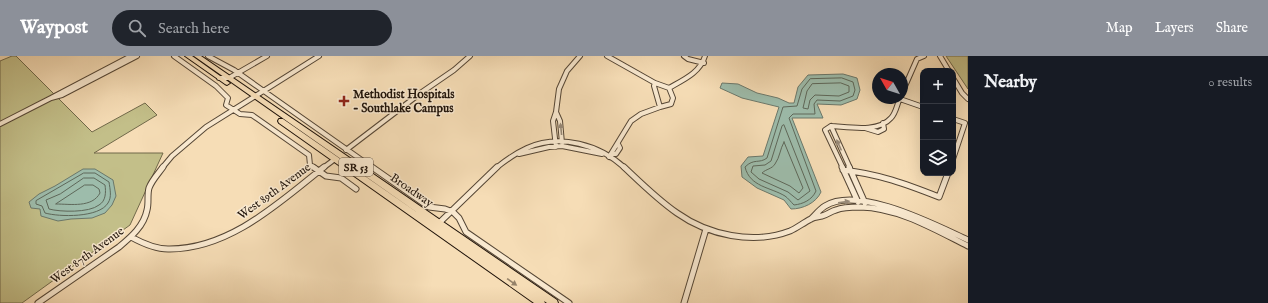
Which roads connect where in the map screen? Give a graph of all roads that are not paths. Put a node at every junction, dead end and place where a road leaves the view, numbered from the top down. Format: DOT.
graph roads {
  1 [pos="131,56"];
  2 [pos="137,56"];
  3 [pos="174,56"];
  4 [pos="188,56"];
  5 [pos="197,56"];
  6 [pos="208,56"];
  7 [pos="267,56"];
  8 [pos="319,56"];
  9 [pos="470,56"];
  10 [pos="580,56"];
  11 [pos="607,56"];
  12 [pos="684,56"];
  13 [pos="705,56"];
  14 [pos="924,56"];
  15 [pos="940,56"];
  16 [pos="704,63"];
  17 [pos="947,68"];
  18 [pos="238,73"];
  19 [pos="219,78"];
  20 [pos="229,78"];
  21 [pos="908,79"];
  22 [pos="655,83"];
  23 [pos="956,83"];
  24 [pos="669,88"];
  25 [pos="264,91"];
  26 [pos="51,98"];
  27 [pos="252,98"];
  28 [pos="968,99"];
  29 [pos="908,101"];
  30 [pos="897,104"];
  31 [pos="660,107"];
  32 [pos="920,107"];
  33 [pos="234,110"];
  34 [pos="556,112"];
  35 [pos="956,120"];
  36 [pos="883,123"];
  37 [pos="0,124"];
  38 [pos="831,126"];
  39 [pos="864,128"];
  40 [pos="556,144"];
  41 [pos="562,144"];
  42 [pos="346,150"];
  43 [pos="956,150"];
  44 [pos="610,155"];
  45 [pos="335,159"];
  46 [pos="843,170"];
  47 [pos="319,171"];
  48 [pos="850,171"];
  49 [pos="947,176"];
  50 [pos="356,189"];
  51 [pos="859,204"];
  52 [pos="865,204"];
  53 [pos="451,212"];
  54 [pos="436,226"];
  55 [pos="706,228"];
  56 [pos="130,237"];
  57 [pos="968,240"];
  58 [pos="968,246"];
  59 [pos="38,303"];
  60 [pos="542,303"];
  61 [pos="554,303"];
  62 [pos="569,303"];
  63 [pos="684,303"];
  1 -- 26 [label="street"];
  2 -- 26 [label="street"];
  3 -- 33 [label="street"];
  4 -- 19 [label="main road, Broadway / SR 53"];
  5 -- 20 [label="main road, Broadway / SR 53"];
  6 -- 18 [label="street"];
  7 -- 18 [label="street"];
  8 -- 25 [label="street, West 87th Avenue"];
  9 -- 42 [label="street"];
  10 -- 34 [label="street"];
  11 -- 22 [label="street"];
  12 -- 16 [label="street"];
  13 -- 16 [label="street"];
  14 -- 21 [label="street"];
  15 -- 17 [label="street"];
  16 -- 24 [label="street"];
  18 -- 20 [label="street"];
  18 -- 25 [label="street"];
  19 -- 20 [label="street"];
  19 -- 27 [label="main road, Broadway / SR 53"];
  20 -- 27 [label="main road, Broadway / SR 53"];
  22 -- 24 [label="street"];
  22 -- 31 [label="street"];
  23 -- 28 [label="street"];
  24 -- 31 [label="street"];
  25 -- 27 [label="street, West 87th Avenue"];
  25 -- 42 [label="street"];
  26 -- 37 [label="street"];
  27 -- 33 [label="street, West 87th Avenue"];
  27 -- 45 [label="main road, Broadway / SR 53"];
  27 -- 54 [label="main road, Broadway / SR 53"];
  29 -- 32 [label="street"];
  30 -- 36 [label="street"];
  31 -- 44 [label="street"];
  33 -- 47 [label="street"];
  33 -- 56 [label="street, West 87th Avenue"];
  34 -- 40 [label="street"];
  41 -- 34 [label="street, one-way"];
  35 -- 43 [label="street"];
  36 -- 39 [label="street"];
  36 -- 39 [label="street"];
  38 -- 39 [label="street"];
  38 -- 46 [label="street"];
  48 -- 38 [label="street, one-way"];
  40 -- 41 [label="street"];
  40 -- 53 [label="street"];
  41 -- 44 [label="street"];
  42 -- 53 [label="street"];
  44 -- 55 [label="street"];
  45 -- 47 [label="street, West 89th Avenue"];
  45 -- 54 [label="main road, Broadway / SR 53"];
  46 -- 48 [label="street"];
  46 -- 51 [label="street"];
  47 -- 50 [label="street"];
  47 -- 56 [label="street, West 89th Avenue"];
  48 -- 49 [label="street"];
  48 -- 52 [label="street"];
  51 -- 52 [label="street"];
  51 -- 55 [label="street"];
  52 -- 57 [label="street"];
  52 -- 58 [label="street"];
  53 -- 54 [label="street"];
  53 -- 62 [label="street"];
  54 -- 60 [label="main road, Broadway / SR 53, one-way"];
  54 -- 61 [label="main road, Broadway / SR 53"];
  55 -- 63 [label="street"];
  56 -- 59 [label="street, West 87th Avenue"];
}
